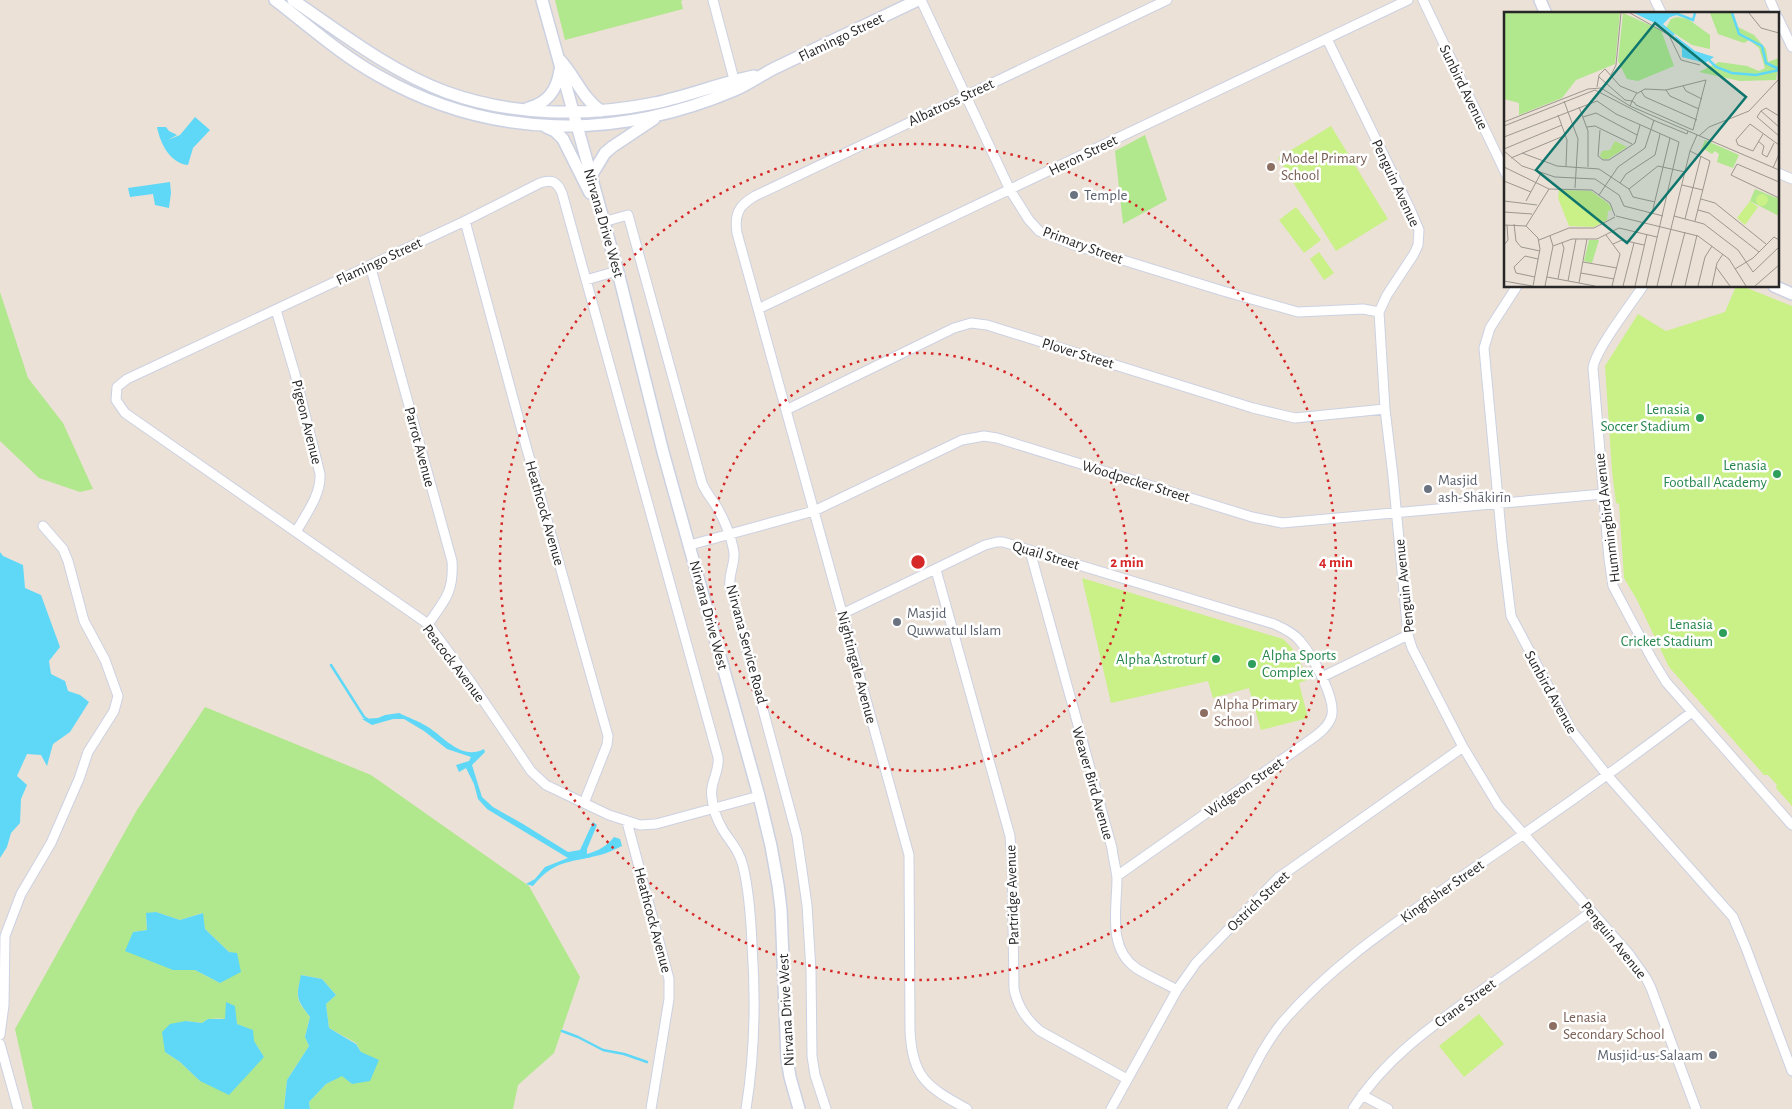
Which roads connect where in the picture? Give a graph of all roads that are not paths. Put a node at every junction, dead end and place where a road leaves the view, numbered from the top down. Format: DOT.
graph roads {
  1 [pos="275,0"];
  2 [pos="293,0"];
  3 [pos="542,0"];
  4 [pos="713,0"];
  5 [pos="919,0"];
  6 [pos="1166,0"];
  7 [pos="1408,0"];
  8 [pos="1423,0"];
  9 [pos="1540,0"];
  10 [pos="1656,0"];
  11 [pos="1770,0"];
  12 [pos="1545,12"];
  13 [pos="1661,12"];
  14 [pos="1775,12"];
  15 [pos="1780,22"];
  16 [pos="1327,39"];
  17 [pos="1792,47"];
  18 [pos="560,63"];
  19 [pos="736,84"];
  20 [pos="966,96"];
  21 [pos="521,110"];
  22 [pos="601,111"];
  23 [pos="573,112"];
  24 [pos="660,115"];
  25 [pos="542,126"];
  26 [pos="577,127"];
  27 [pos="1504,170"];
  28 [pos="1780,174"];
  29 [pos="591,176"];
  30 [pos="1792,178"];
  31 [pos="1010,190"];
  32 [pos="739,208"];
  33 [pos="599,210"];
  34 [pos="465,221"];
  35 [pos="603,222"];
  36 [pos="370,265"];
  37 [pos="617,271"];
  38 [pos="586,280"];
  39 [pos="1516,288"];
  40 [pos="1642,288"];
  41 [pos="1778,288"];
  42 [pos="1792,294"];
  43 [pos="758,309"];
  44 [pos="276,310"];
  45 [pos="1379,312"];
  46 [pos="115,393"];
  47 [pos="1385,409"];
  48 [pos="786,410"];
  49 [pos="1603,494"];
  50 [pos="1499,504"];
  51 [pos="814,511"];
  52 [pos="1397,514"];
  53 [pos="43,526"];
  54 [pos="296,532"];
  55 [pos="728,534"];
  56 [pos="690,545"];
  57 [pos="1030,551"];
  58 [pos="936,570"];
  59 [pos="842,614"];
  60 [pos="428,624"];
  61 [pos="1408,635"];
  62 [pos="1322,677"];
  63 [pos="1692,712"];
  64 [pos="1462,747"];
  65 [pos="1608,775"];
  66 [pos="759,796"];
  67 [pos="584,803"];
  68 [pos="714,809"];
  69 [pos="627,822"];
  70 [pos="1792,825"];
  71 [pos="1524,834"];
  72 [pos="1117,876"];
  73 [pos="1591,912"];
  74 [pos="1177,990"];
  75 [pos="0,1035"];
  76 [pos="0,1044"];
  77 [pos="1790,1060"];
  78 [pos="1792,1071"];
  79 [pos="1127,1079"];
  80 [pos="1362,1094"];
  81 [pos="18,1109"];
  82 [pos="651,1109"];
  83 [pos="746,1109"];
  84 [pos="799,1109"];
  85 [pos="826,1109"];
  86 [pos="967,1109"];
  87 [pos="1111,1109"];
  88 [pos="1232,1109"];
  89 [pos="1353,1109"];
  90 [pos="1388,1109"];
  91 [pos="1696,1109"];
  1 -- 25 [label="main road, Flamingo Street"];
  2 -- 21 [label="main road, Flamingo Street"];
  3 -- 18 [label="main road, Nirvana Drive West"];
  4 -- 19 [label="street"];
  5 -- 19 [label="main road, Flamingo Street"];
  5 -- 20 [label="street, Primary Street"];
  6 -- 20 [label="street, Albatross Street"];
  7 -- 16 [label="street, Heron Street"];
  8 -- 27 [label="street, Sunbird Avenue"];
  9 -- 12 [label="main road"];
  10 -- 13 [label="street"];
  11 -- 14 [label="street"];
  15 -- 17 [label="street"];
  16 -- 31 [label="street, Heron Street"];
  16 -- 45 [label="street, Penguin Avenue"];
  18 -- 21 [label="main road"];
  18 -- 22 [label="main road"];
  18 -- 23 [label="main road, Nirvana Drive West"];
  19 -- 22 [label="main road, Flamingo Street"];
  19 -- 24 [label="main road, Flamingo Street"];
  20 -- 31 [label="street, Primary Street"];
  20 -- 32 [label="street, Albatross Street"];
  21 -- 23 [label="main road, Flamingo Street"];
  22 -- 23 [label="main road, Flamingo Street"];
  23 -- 26 [label="main road, Nirvana Drive West"];
  24 -- 26 [label="main road, Flamingo Street"];
  24 -- 29 [label="main road"];
  25 -- 26 [label="main road, Flamingo Street"];
  25 -- 33 [label="main road"];
  26 -- 29 [label="main road, Nirvana Drive West"];
  28 -- 30 [label="street"];
  29 -- 33 [label="main road, Nirvana Drive West"];
  31 -- 43 [label="street, Heron Street"];
  31 -- 45 [label="street, Primary Street"];
  32 -- 43 [label="street, Nightingale Avenue"];
  33 -- 35 [label="main road, Nirvana Drive West"];
  34 -- 36 [label="street, Flamingo Street"];
  34 -- 38 [label="street, Flamingo Street"];
  34 -- 67 [label="street, Heathcock Avenue"];
  35 -- 37 [label="main road, Nirvana Drive West"];
  35 -- 55 [label="street, Nirvana Service Road"];
  36 -- 44 [label="street, Flamingo Street"];
  36 -- 60 [label="street, Parrot Avenue"];
  37 -- 38 [label="street"];
  37 -- 56 [label="main road, Nirvana Drive West"];
  38 -- 68 [label="street"];
  39 -- 50 [label="street, Sunbird Avenue"];
  40 -- 49 [label="street, Hummingbird Avenue"];
  41 -- 42 [label="main road"];
  43 -- 48 [label="street, Nightingale Avenue"];
  44 -- 46 [label="street, Flamingo Street"];
  44 -- 54 [label="street, Pigeon Avenue"];
  45 -- 47 [label="street, Penguin Avenue"];
  46 -- 54 [label="street, Peacock Avenue"];
  47 -- 48 [label="street, Plover Street"];
  47 -- 52 [label="street, Penguin Avenue"];
  48 -- 51 [label="street, Nightingale Avenue"];
  49 -- 50 [label="street, Woodpecker Street"];
  49 -- 63 [label="street, Hummingbird Avenue"];
  50 -- 52 [label="street, Woodpecker Street"];
  50 -- 65 [label="street, Sunbird Avenue"];
  51 -- 52 [label="street, Woodpecker Street"];
  51 -- 55 [label="street, Woodpecker Street"];
  51 -- 59 [label="street, Nightingale Avenue"];
  52 -- 61 [label="street, Penguin Avenue"];
  53 -- 75 [label="street"];
  54 -- 60 [label="street, Peacock Avenue"];
  55 -- 56 [label="street, Woodpecker Street"];
  55 -- 85 [label="street, Nirvana Service Road"];
  56 -- 66 [label="main road, Nirvana Drive West"];
  57 -- 58 [label="street, Quail Street"];
  57 -- 62 [label="street, Quail Street"];
  57 -- 72 [label="street, Weaver Bird Avenue"];
  58 -- 59 [label="street, Quail Street"];
  58 -- 79 [label="street, Partridge Avenue"];
  59 -- 86 [label="street, Nightingale Avenue"];
  60 -- 67 [label="street, Peacock Avenue"];
  61 -- 62 [label="street"];
  61 -- 64 [label="street, Penguin Avenue"];
  62 -- 72 [label="street, Widgeon Street"];
  63 -- 65 [label="street, Kingfisher Street"];
  63 -- 70 [label="street, Hummingbird Avenue"];
  64 -- 71 [label="street, Penguin Avenue"];
  64 -- 74 [label="street, Ostrich Street"];
  65 -- 71 [label="street, Kingfisher Street"];
  65 -- 77 [label="street, Sunbird Avenue"];
  66 -- 68 [label="street, Peacock Avenue"];
  66 -- 84 [label="main road, Nirvana Drive West"];
  67 -- 69 [label="street, Peacock Avenue"];
  68 -- 69 [label="street, Peacock Avenue"];
  68 -- 83 [label="street"];
  69 -- 82 [label="street, Heathcock Avenue"];
  71 -- 73 [label="street, Penguin Avenue"];
  71 -- 88 [label="street, Kingfisher Street"];
  72 -- 74 [label="street, Weaver Bird Avenue"];
  73 -- 80 [label="street, Crane Street"];
  73 -- 91 [label="street, Penguin Avenue"];
  74 -- 79 [label="street, Ostrich Street"];
  76 -- 81 [label="street"];
  77 -- 78 [label="street, Sunbird Avenue"];
  79 -- 87 [label="street, Ostrich Street"];
  80 -- 89 [label="street, Crane Street"];
  80 -- 90 [label="street"];
}
